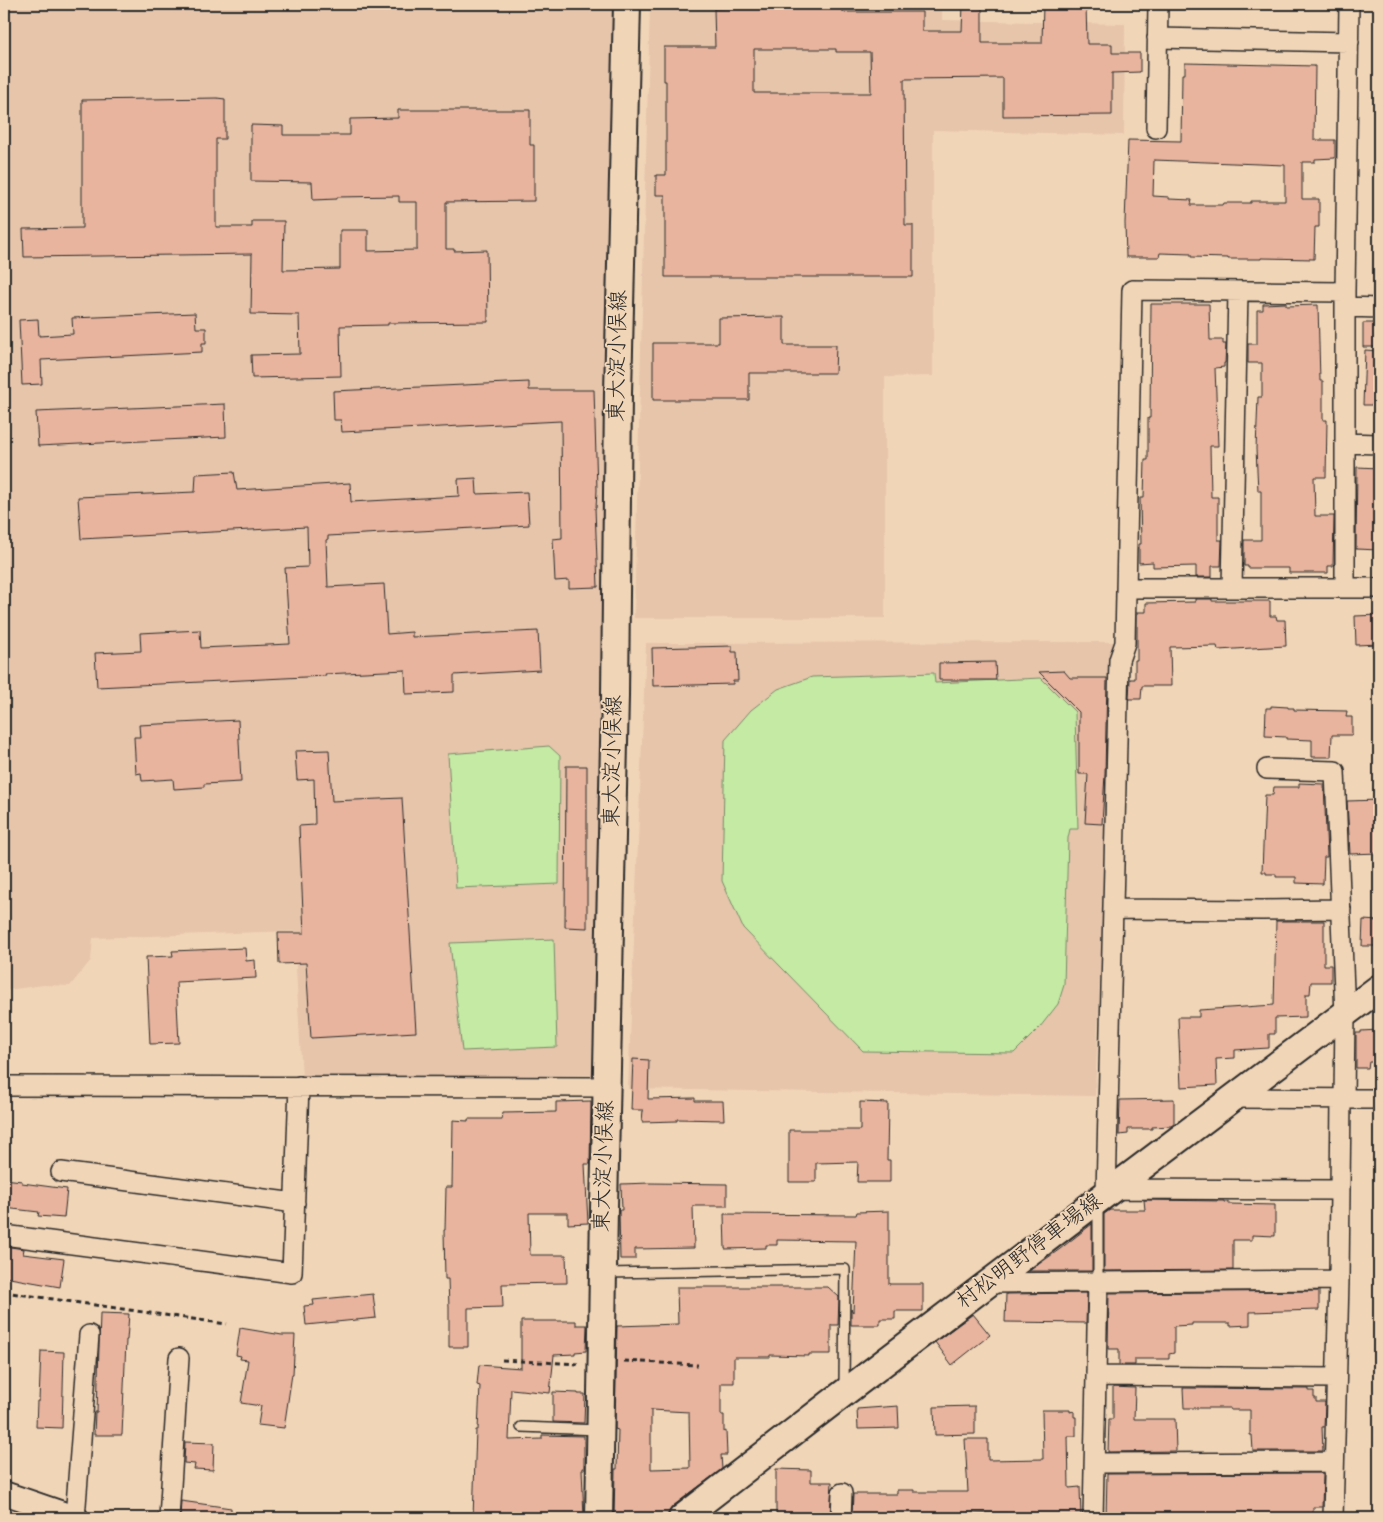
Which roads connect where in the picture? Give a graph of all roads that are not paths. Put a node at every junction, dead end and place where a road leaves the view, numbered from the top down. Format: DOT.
graph roads {
  1 [pos="627,4"];
  2 [pos="1158,4"];
  3 [pos="1349,4"];
  4 [pos="1157,38"];
  5 [pos="1349,42"];
  6 [pos="1156,128"];
  7 [pos="1238,291"];
  8 [pos="1345,300"];
  9 [pos="1379,308"];
  10 [pos="1345,443"];
  11 [pos="1379,444"];
  12 [pos="1345,587"];
  13 [pos="1127,588"];
  14 [pos="1232,588"];
  15 [pos="1379,588"];
  16 [pos="1268,768"];
  17 [pos="1113,909"];
  18 [pos="1341,909"];
  19 [pos="1379,988"];
  20 [pos="1345,1015"];
  21 [pos="299,1086"];
  22 [pos="608,1087"];
  23 [pos="7,1090"];
  24 [pos="1234,1098"];
  25 [pos="1342,1099"];
  26 [pos="1379,1099"];
  27 [pos="61,1172"];
  28 [pos="1340,1190"];
  29 [pos="1105,1194"];
  30 [pos="295,1203"];
  31 [pos="4,1235"];
  32 [pos="603,1273"];
  33 [pos="1339,1280"];
  34 [pos="1098,1282"];
  35 [pos="990,1283"];
  36 [pos="89,1335"];
  37 [pos="180,1358"];
  38 [pos="1097,1376"];
  39 [pos="1336,1378"];
  40 [pos="844,1393"];
  41 [pos="521,1427"];
  42 [pos="602,1430"];
  43 [pos="1095,1462"];
  44 [pos="1334,1462"];
  45 [pos="4,1492"];
  46 [pos="842,1493"];
  47 [pos="76,1518"];
  48 [pos="169,1518"];
  49 [pos="599,1518"];
  50 [pos="682,1518"];
  51 [pos="841,1518"];
  52 [pos="1093,1518"];
  53 [pos="1333,1518"];
  1 -- 22 [label="main road, 東大淀小俣線"];
  2 -- 4 [label="street"];
  3 -- 5 [label="street"];
  4 -- 5 [label="street"];
  4 -- 6 [label="street"];
  5 -- 8 [label="street"];
  7 -- 8 [label="street"];
  7 -- 13 [label="street"];
  7 -- 14 [label="street"];
  8 -- 9 [label="street"];
  8 -- 10 [label="street"];
  10 -- 11 [label="street"];
  10 -- 12 [label="street"];
  12 -- 14 [label="street"];
  12 -- 15 [label="street"];
  13 -- 14 [label="street"];
  13 -- 17 [label="street"];
  16 -- 18 [label="street"];
  17 -- 18 [label="street"];
  17 -- 29 [label="street"];
  18 -- 20 [label="street"];
  19 -- 20 [label="main road, 村松明野停車場線"];
  20 -- 24 [label="main road, 村松明野停車場線"];
  20 -- 25 [label="street"];
  21 -- 22 [label="street"];
  21 -- 23 [label="street"];
  21 -- 30 [label="street"];
  22 -- 32 [label="main road, 東大淀小俣線"];
  24 -- 25 [label="street"];
  24 -- 29 [label="main road, 村松明野停車場線"];
  25 -- 26 [label="street"];
  25 -- 28 [label="street"];
  27 -- 30 [label="street"];
  28 -- 29 [label="street"];
  28 -- 33 [label="street"];
  29 -- 34 [label="lane"];
  29 -- 35 [label="main road, 村松明野停車場線"];
  30 -- 31 [label="street"];
  32 -- 40 [label="lane"];
  32 -- 42 [label="main road, 東大淀小俣線"];
  33 -- 34 [label="street"];
  33 -- 39 [label="street"];
  34 -- 35 [label="street"];
  34 -- 38 [label="street"];
  35 -- 40 [label="main road, 村松明野停車場線"];
  36 -- 47 [label="street"];
  37 -- 48 [label="street"];
  38 -- 39 [label="street"];
  38 -- 43 [label="street"];
  39 -- 44 [label="street"];
  40 -- 50 [label="main road, 村松明野停車場線"];
  41 -- 42 [label="lane"];
  42 -- 49 [label="main road, 東大淀小俣線"];
  43 -- 44 [label="street"];
  43 -- 52 [label="street"];
  44 -- 53 [label="street"];
  45 -- 47 [label="street"];
  46 -- 51 [label="street"];
}
